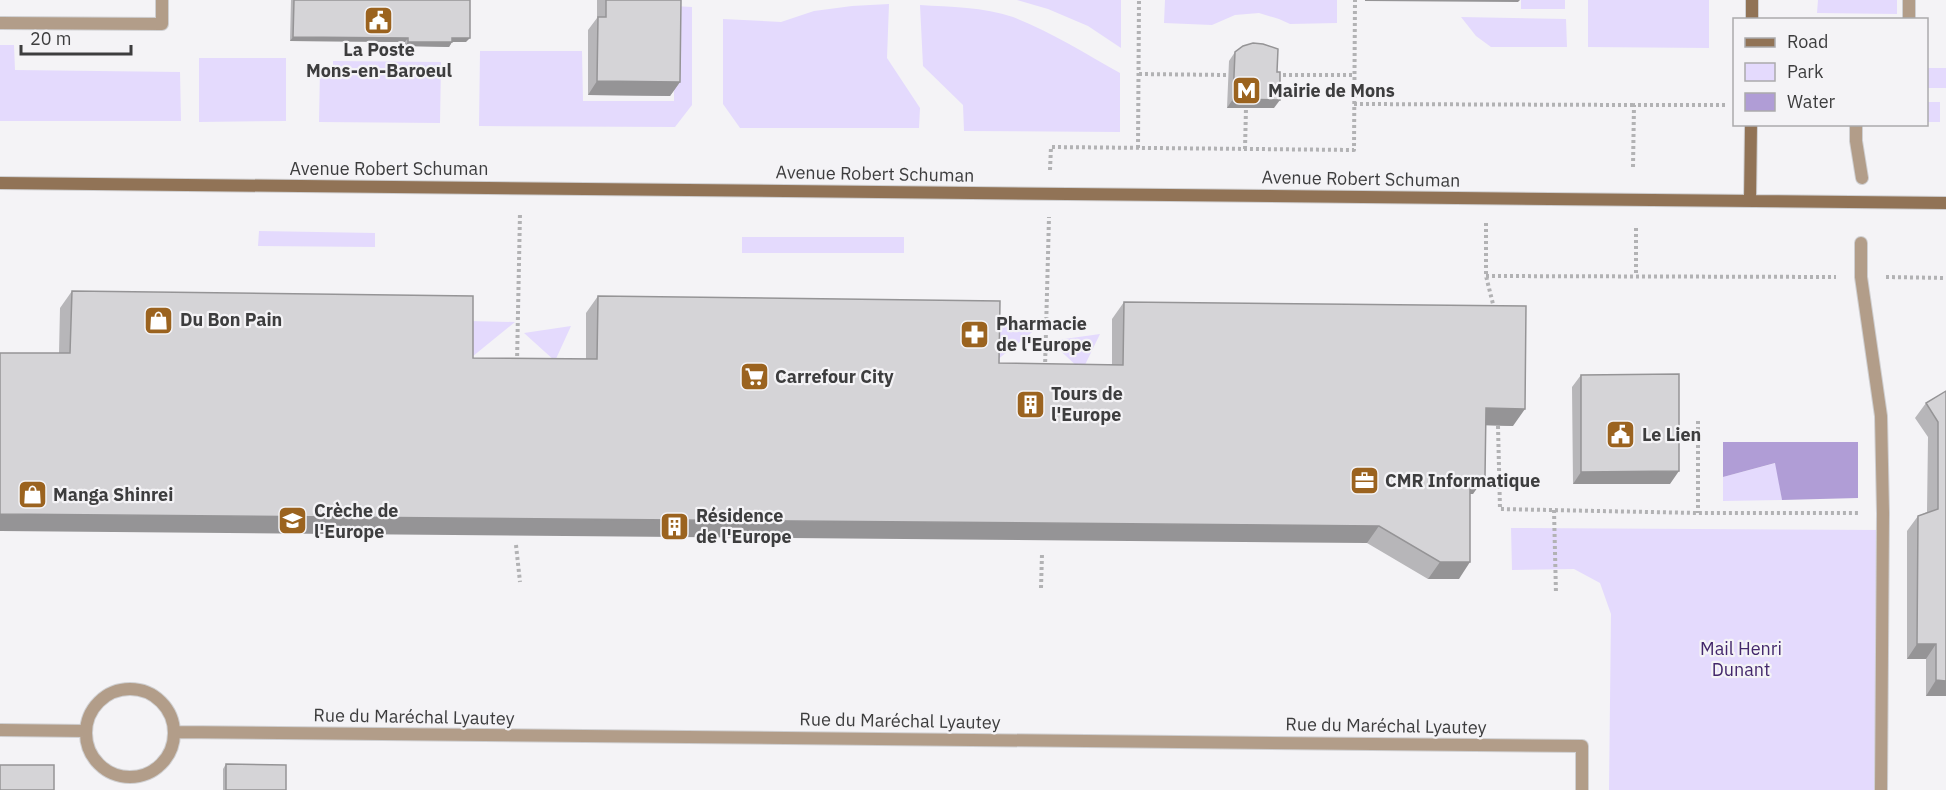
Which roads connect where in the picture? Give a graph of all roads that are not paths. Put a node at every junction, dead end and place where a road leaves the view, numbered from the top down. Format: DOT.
graph roads {
  1 [pos="162,0"];
  2 [pos="1752,0"];
  3 [pos="1909,0"];
  4 [pos="1752,18"];
  5 [pos="1909,18"];
  6 [pos="0,23"];
  7 [pos="1751,126"];
  8 [pos="1856,126"];
  9 [pos="1862,178"];
  10 [pos="0,183"];
  11 [pos="1750,201"];
  12 [pos="1946,203"];
  13 [pos="1861,243"];
  14 [pos="0,730"];
  15 [pos="86,731"];
  16 [pos="174,732"];
  17 [pos="123,777"];
  18 [pos="123,790"];
  19 [pos="1582,790"];
  20 [pos="1881,790"];
  1 -- 6 [label="street"];
  2 -- 4 [label="main road"];
  3 -- 5 [label="street"];
  7 -- 11 [label="main road"];
  8 -- 9 [label="street"];
  10 -- 11 [label="main road, Avenue Robert Schuman"];
  11 -- 12 [label="main road, Avenue Robert Schuman"];
  13 -- 20 [label="street"];
  14 -- 15 [label="street"];
  15 -- 16 [label="street"];
  15 -- 17 [label="street"];
  16 -- 17 [label="street"];
  16 -- 19 [label="street, Rue du Maréchal Lyautey"];
  17 -- 18 [label="street"];
}
